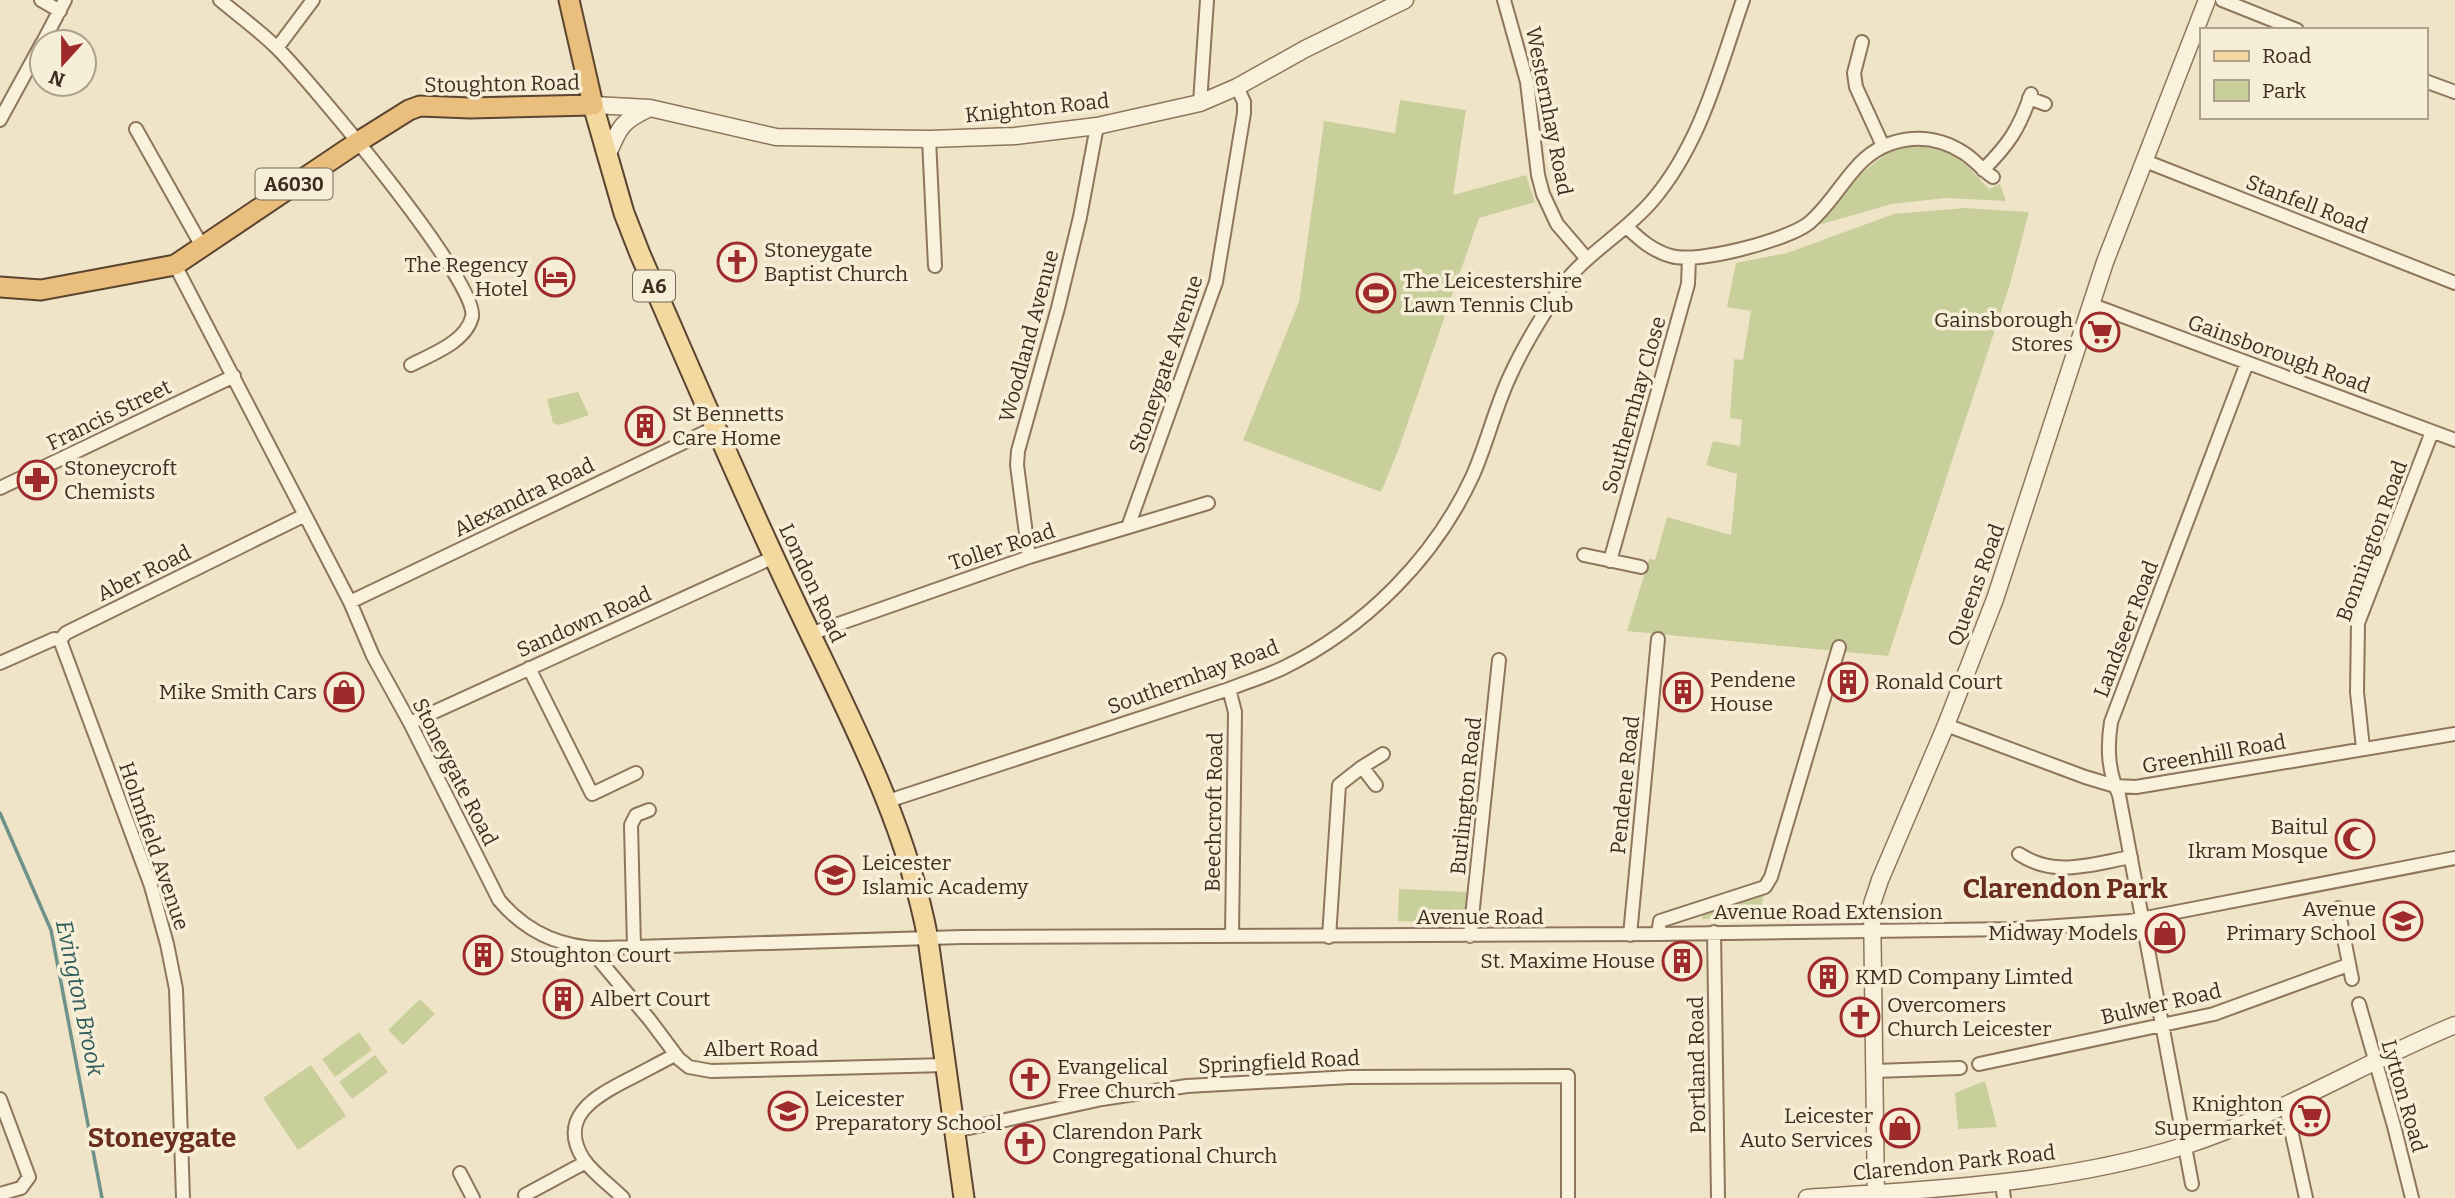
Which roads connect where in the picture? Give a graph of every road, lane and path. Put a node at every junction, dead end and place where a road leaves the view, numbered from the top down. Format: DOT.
graph roads {
  1 [pos="41,0"];
  2 [pos="220,0"];
  3 [pos="313,0"];
  4 [pos="569,0"];
  5 [pos="1207,0"];
  6 [pos="1405,0"];
  7 [pos="1504,0"];
  8 [pos="1743,0"];
  9 [pos="2207,0"];
  10 [pos="2222,0"];
  11 [pos="62,5"];
  12 [pos="50,28"];
  13 [pos="2292,28"];
  14 [pos="1862,42"];
  15 [pos="277,48"];
  16 [pos="28,69"];
  17 [pos="2427,81"];
  18 [pos="1237,87"];
  19 [pos="2455,92"];
  20 [pos="1199,103"];
  21 [pos="2045,104"];
  22 [pos="593,105"];
  23 [pos="650,108"];
  24 [pos="0,120"];
  25 [pos="1097,126"];
  26 [pos="136,130"];
  27 [pos="929,139"];
  28 [pos="358,142"];
  29 [pos="1883,146"];
  30 [pos="607,156"];
  31 [pos="2145,161"];
  32 [pos="1627,227"];
  33 [pos="203,248"];
  34 [pos="1689,258"];
  35 [pos="1587,259"];
  36 [pos="175,265"];
  37 [pos="935,265"];
  38 [pos="2455,283"];
  39 [pos="0,287"];
  40 [pos="2090,304"];
  41 [pos="2247,363"];
  42 [pos="411,365"];
  43 [pos="234,376"];
  44 [pos="716,427"];
  45 [pos="2432,432"];
  46 [pos="2455,440"];
  47 [pos="0,488"];
  48 [pos="1208,503"];
  49 [pos="305,514"];
  50 [pos="1128,527"];
  51 [pos="1584,555"];
  52 [pos="1029,557"];
  53 [pos="774,558"];
  54 [pos="1610,561"];
  55 [pos="1641,567"];
  56 [pos="350,602"];
  57 [pos="810,634"];
  58 [pos="1658,639"];
  59 [pos="60,640"];
  60 [pos="1839,647"];
  61 [pos="1499,660"];
  62 [pos="0,663"];
  63 [pos="529,668"];
  64 [pos="1229,689"];
  65 [pos="410,723"];
  66 [pos="1946,725"];
  67 [pos="2455,734"];
  68 [pos="2363,748"];
  69 [pos="1384,754"];
  70 [pos="1362,767"];
  71 [pos="636,773"];
  72 [pos="1376,785"];
  73 [pos="2115,786"];
  74 [pos="886,802"];
  75 [pos="649,810"];
  76 [pos="2019,854"];
  77 [pos="2131,857"];
  78 [pos="2455,858"];
  79 [pos="2338,908"];
  80 [pos="2142,918"];
  81 [pos="1714,932"];
  82 [pos="1871,932"];
  83 [pos="1658,934"];
  84 [pos="1630,935"];
  85 [pos="1231,936"];
  86 [pos="1470,936"];
  87 [pos="1329,937"];
  88 [pos="928,939"];
  89 [pos="634,947"];
  90 [pos="589,948"];
  91 [pos="2348,965"];
  92 [pos="2352,979"];
  93 [pos="2359,1004"];
  94 [pos="2163,1024"];
  95 [pos="2455,1025"];
  96 [pos="675,1055"];
  97 [pos="2375,1061"];
  98 [pos="1979,1064"];
  99 [pos="946,1065"];
  100 [pos="1960,1068"];
  101 [pos="1875,1071"];
  102 [pos="0,1099"];
  103 [pos="2286,1107"];
  104 [pos="955,1131"];
  105 [pos="2185,1146"];
  106 [pos="586,1162"];
  107 [pos="460,1173"];
  108 [pos="2192,1184"];
  109 [pos="2003,1191"];
  110 [pos="0,1194"];
  111 [pos="525,1195"];
  112 [pos="1876,1196"];
  113 [pos="183,1198"];
  114 [pos="473,1198"];
  115 [pos="623,1198"];
  116 [pos="964,1198"];
  117 [pos="1568,1198"];
  118 [pos="1718,1198"];
  119 [pos="1807,1198"];
  120 [pos="2306,1198"];
  121 [pos="2412,1198"];
  1 -- 11 [label="street"];
  2 -- 15 [label="street"];
  3 -- 15 [label="street"];
  4 -- 22 [label="highway, London Road / A6"];
  5 -- 20 [label="street"];
  6 -- 18 [label="street, Knighton Road"];
  7 -- 35 [label="street, Westernhay Road"];
  8 -- 32 [label="street, Southernhay Road"];
  9 -- 31 [label="street, Queens Road"];
  10 -- 13 [label="street"];
  11 -- 12 [label="street"];
  14 -- 29 [label="street"];
  15 -- 28 [label="street"];
  16 -- 24 [label="street"];
  17 -- 19 [label="street"];
  18 -- 20 [label="street, Knighton Road"];
  18 -- 50 [label="street, Stoneygate Avenue"];
  20 -- 25 [label="street, Knighton Road"];
  21 -- 29 [label="street"];
  22 -- 23 [label="street, Knighton Road"];
  22 -- 28 [label="highway, Stoughton Road / A6030"];
  22 -- 30 [label="main road, London Road / A6"];
  23 -- 27 [label="street, Knighton Road"];
  23 -- 30 [label="street"];
  25 -- 27 [label="street, Knighton Road"];
  25 -- 52 [label="street, Woodland Avenue"];
  26 -- 33 [label="street"];
  27 -- 37 [label="street"];
  28 -- 33 [label="highway, Stoughton Road / A6030"];
  28 -- 42 [label="street"];
  29 -- 34 [label="street"];
  30 -- 44 [label="main road, London Road / A6"];
  31 -- 38 [label="street, Stanfell Road"];
  31 -- 40 [label="street, Queens Road"];
  32 -- 34 [label="street"];
  32 -- 35 [label="street, Southernhay Road"];
  33 -- 36 [label="highway, Stoughton Road / A6030"];
  34 -- 54 [label="street, Southernhay Close"];
  35 -- 64 [label="street, Southernhay Road"];
  36 -- 39 [label="highway, Stoughton Road / A6030"];
  36 -- 43 [label="street, Stoneygate Road"];
  40 -- 41 [label="street, Gainsborough Road"];
  40 -- 66 [label="street, Queens Road"];
  41 -- 45 [label="street, Gainsborough Road"];
  41 -- 73 [label="street, Landseer Road"];
  43 -- 47 [label="street, Francis Street"];
  43 -- 49 [label="street, Stoneygate Road"];
  44 -- 53 [label="main road, London Road / A6"];
  44 -- 56 [label="street, Alexandra Road"];
  45 -- 46 [label="street, Gainsborough Road"];
  45 -- 68 [label="street, Bonnington Road"];
  48 -- 50 [label="street, Toller Road"];
  49 -- 56 [label="street, Stoneygate Road"];
  49 -- 59 [label="street, Aber Road"];
  50 -- 52 [label="street, Toller Road"];
  51 -- 54 [label="street"];
  52 -- 57 [label="street, Toller Road"];
  53 -- 57 [label="main road, London Road / A6"];
  53 -- 63 [label="street, Sandown Road"];
  54 -- 55 [label="street"];
  56 -- 65 [label="street, Stoneygate Road"];
  57 -- 74 [label="main road, London Road / A6"];
  58 -- 84 [label="street, Pendene Road"];
  59 -- 62 [label="street, Aber Road"];
  59 -- 113 [label="street, Holmfield Avenue"];
  60 -- 83 [label="street"];
  61 -- 86 [label="street, Burlington Road"];
  63 -- 65 [label="street, Sandown Road"];
  63 -- 71 [label="street"];
  64 -- 74 [label="street, Southernhay Road"];
  64 -- 85 [label="street, Beechcroft Road"];
  65 -- 90 [label="street, Stoneygate Road"];
  66 -- 73 [label="street, Greenhill Road"];
  66 -- 82 [label="street, Queens Road"];
  67 -- 68 [label="street, Greenhill Road"];
  68 -- 73 [label="street, Greenhill Road"];
  69 -- 70 [label="street"];
  70 -- 72 [label="street"];
  70 -- 87 [label="street"];
  73 -- 77 [label="street, Landseer Road"];
  74 -- 88 [label="main road, London Road / A6"];
  75 -- 89 [label="street"];
  76 -- 77 [label="street"];
  77 -- 80 [label="street, Landseer Road"];
  78 -- 80 [label="street, Avenue Road Extension"];
  79 -- 91 [label="street"];
  80 -- 82 [label="street, Avenue Road Extension"];
  80 -- 94 [label="street, Landseer Road"];
  81 -- 82 [label="street, Avenue Road Extension"];
  81 -- 83 [label="street, Avenue Road Extension"];
  81 -- 118 [label="street, Portland Road"];
  82 -- 101 [label="street, Queens Road"];
  83 -- 84 [label="street, Avenue Road"];
  84 -- 86 [label="street, Avenue Road"];
  85 -- 87 [label="street, Avenue Road"];
  85 -- 88 [label="street, Avenue Road"];
  86 -- 87 [label="street, Avenue Road"];
  88 -- 89 [label="street, Stoneygate Road"];
  88 -- 99 [label="main road, London Road / A6"];
  89 -- 90 [label="street, Stoneygate Road"];
  90 -- 96 [label="street, Albert Road"];
  91 -- 92 [label="street"];
  91 -- 94 [label="street, Bulwer Road"];
  93 -- 97 [label="street, Lytton Road"];
  94 -- 98 [label="street, Bulwer Road"];
  94 -- 105 [label="street, Landseer Road"];
  95 -- 97 [label="street, Clarendon Park Road"];
  96 -- 99 [label="street, Albert Road"];
  96 -- 106 [label="street"];
  97 -- 103 [label="street, Clarendon Park Road"];
  97 -- 121 [label="street, Lytton Road"];
  99 -- 104 [label="main road, London Road / A6"];
  100 -- 101 [label="street"];
  101 -- 112 [label="street, Queens Road"];
  102 -- 110 [label="street"];
  103 -- 105 [label="street, Clarendon Park Road"];
  103 -- 120 [label="street"];
  104 -- 116 [label="main road, London Road / A6"];
  104 -- 117 [label="street, Springfield Road"];
  105 -- 108 [label="street, Landseer Road"];
  105 -- 109 [label="street, Clarendon Park Road"];
  106 -- 111 [label="street"];
  106 -- 115 [label="street"];
  107 -- 114 [label="street"];
  109 -- 112 [label="street, Clarendon Park Road"];
  112 -- 119 [label="street, Clarendon Park Road"];
}
